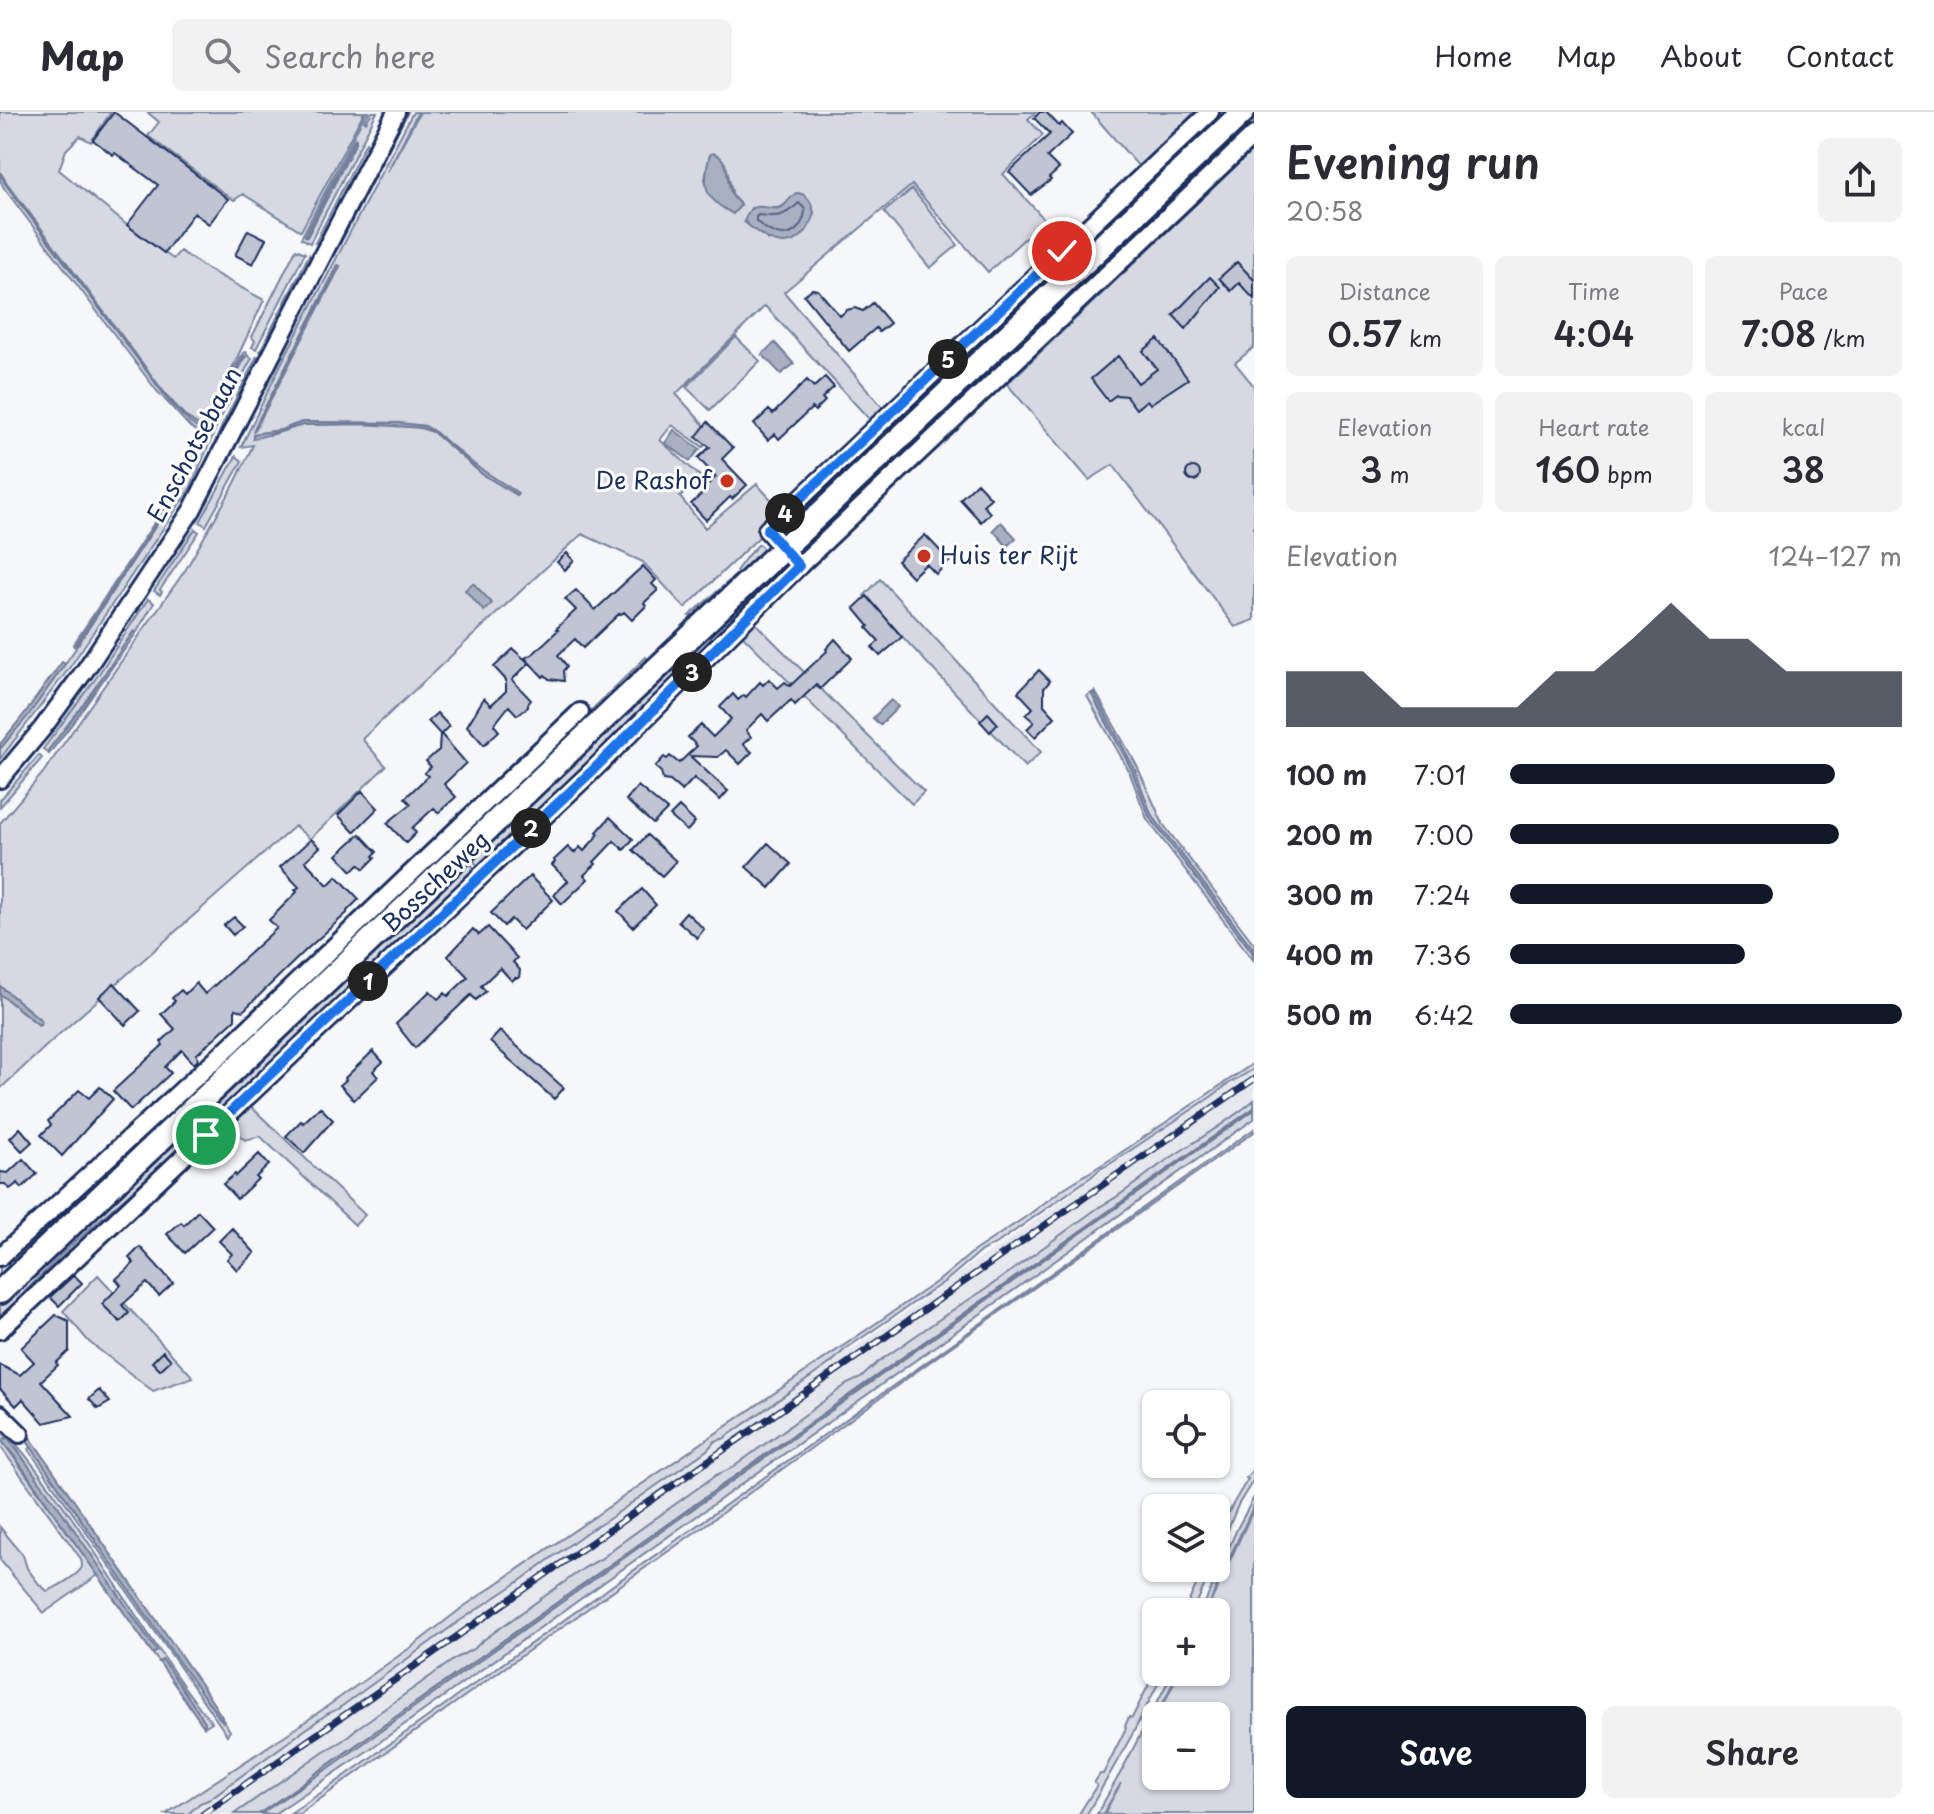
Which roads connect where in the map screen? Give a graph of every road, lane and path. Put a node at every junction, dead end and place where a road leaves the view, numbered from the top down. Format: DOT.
graph roads {
  1 [pos="396,112"];
  2 [pos="1210,112"];
  3 [pos="1243,112"];
  4 [pos="1254,135"];
  5 [pos="782,548"];
  6 [pos="799,566"];
  7 [pos="580,712"];
  8 [pos="0,779"];
  9 [pos="462,823"];
  10 [pos="478,841"];
  11 [pos="0,1257"];
  12 [pos="0,1292"];
  13 [pos="0,1330"];
  14 [pos="0,1414"];
  15 [pos="20,1434"];
  1 -- 8 [label="street, Enschotsebaan"];
  2 -- 5 [label="street"];
  3 -- 5 [label="main road, Bosscheweg"];
  4 -- 6 [label="street, Bosscheweg"];
  5 -- 6 [label="street"];
  5 -- 10 [label="main road, Bosscheweg"];
  6 -- 13 [label="street, Bosscheweg"];
  7 -- 9 [label="street, Bosscheweg"];
  9 -- 10 [label="street"];
  9 -- 11 [label="street, Bosscheweg"];
  10 -- 12 [label="main road, Bosscheweg"];
  14 -- 15 [label="street"];
}
